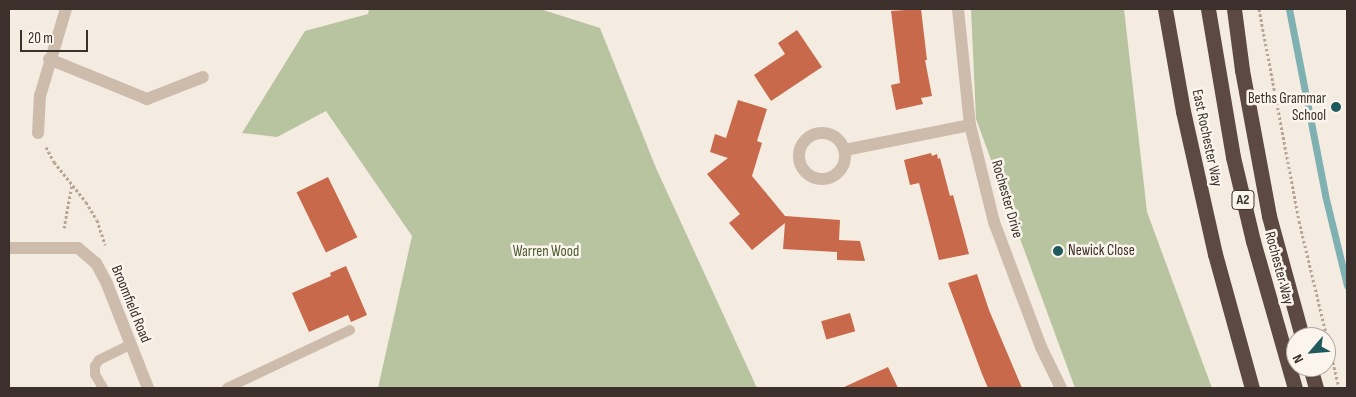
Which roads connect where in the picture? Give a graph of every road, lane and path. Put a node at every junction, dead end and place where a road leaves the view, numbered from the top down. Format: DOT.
graph roads {
  1 [pos="66,9"];
  2 [pos="958,9"];
  3 [pos="1165,9"];
  4 [pos="1208,9"];
  5 [pos="1230,9"];
  6 [pos="1234,9"];
  7 [pos="1259,9"];
  8 [pos="49,59"];
  9 [pos="1242,70"];
  10 [pos="203,77"];
  11 [pos="970,124"];
  12 [pos="38,133"];
  13 [pos="844,150"];
  14 [pos="72,184"];
  15 [pos="64,228"];
  16 [pos="105,245"];
  17 [pos="9,248"];
  18 [pos="1299,327"];
  19 [pos="350,330"];
  20 [pos="130,345"];
  21 [pos="103,388"];
  22 [pos="148,388"];
  23 [pos="227,388"];
  24 [pos="1061,388"];
  25 [pos="1252,388"];
  26 [pos="1295,388"];
  27 [pos="1339,388"];
  1 -- 8 [label="street"];
  2 -- 11 [label="street, Rochester Drive"];
  3 -- 25 [label="highway, East Rochester Way"];
  4 -- 26 [label="highway, Rochester Way / A2"];
  5 -- 9 [label="lane"];
  6 -- 9 [label="highway"];
  7 -- 27 [label="path"];
  8 -- 10 [label="street"];
  8 -- 12 [label="street"];
  9 -- 18 [label="highway"];
  11 -- 13 [label="street"];
  11 -- 24 [label="street, Rochester Drive"];
  12 -- 14 [label="path"];
  14 -- 15 [label="path"];
  14 -- 16 [label="path"];
  17 -- 20 [label="street, Broomfield Road"];
  19 -- 23 [label="lane"];
  20 -- 21 [label="lane"];
  20 -- 22 [label="street, Broomfield Road"];
}
